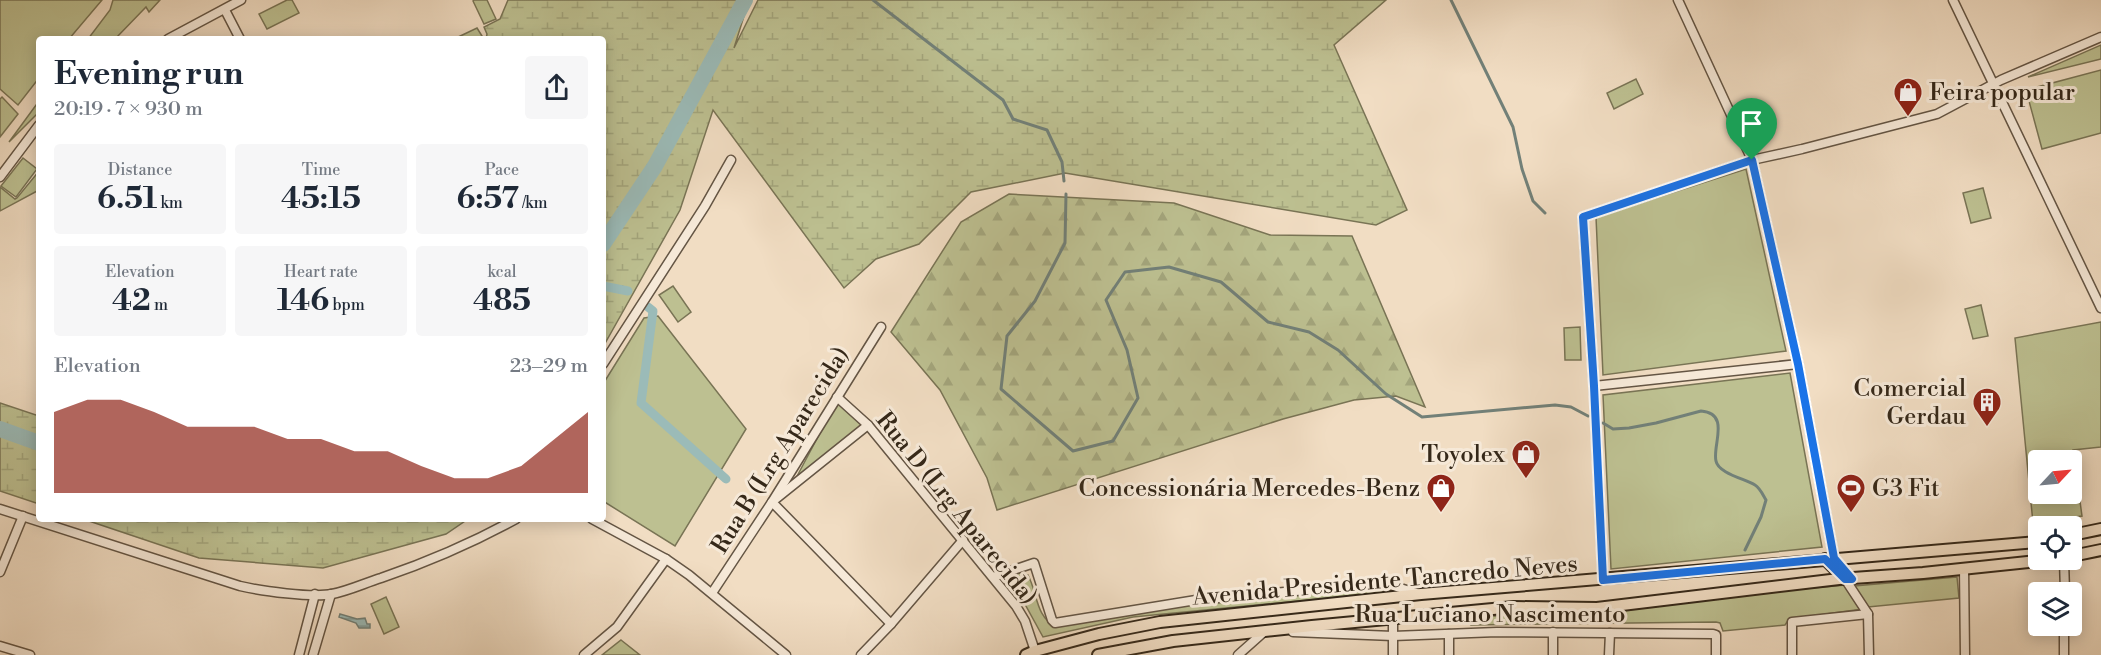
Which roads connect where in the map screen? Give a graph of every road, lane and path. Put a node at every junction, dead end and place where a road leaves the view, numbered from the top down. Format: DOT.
graph roads {
  1 [pos="241,0"];
  2 [pos="1678,0"];
  3 [pos="1953,0"];
  4 [pos="225,10"];
  5 [pos="174,36"];
  6 [pos="238,36"];
  7 [pos="2101,37"];
  8 [pos="1993,84"];
  9 [pos="36,129"];
  10 [pos="731,160"];
  11 [pos="1752,160"];
  12 [pos="0,177"];
  13 [pos="2101,308"];
  14 [pos="881,327"];
  15 [pos="606,359"];
  16 [pos="1798,364"];
  17 [pos="1594,386"];
  18 [pos="837,397"];
  19 [pos="868,425"];
  20 [pos="772,502"];
  21 [pos="0,509"];
  22 [pos="23,516"];
  23 [pos="36,520"];
  24 [pos="42,522"];
  25 [pos="510,522"];
  26 [pos="597,522"];
  27 [pos="2101,529"];
  28 [pos="2082,533"];
  29 [pos="963,540"];
  30 [pos="2028,544"];
  31 [pos="2101,550"];
  32 [pos="2082,554"];
  33 [pos="1830,559"];
  34 [pos="666,560"];
  35 [pos="2028,562"];
  36 [pos="1964,568"];
  37 [pos="0,569"];
  38 [pos="993,577"];
  39 [pos="1848,579"];
  40 [pos="1603,580"];
  41 [pos="712,593"];
  42 [pos="315,594"];
  43 [pos="331,594"];
  44 [pos="1421,594"];
  45 [pos="1869,614"];
  46 [pos="1393,619"];
  47 [pos="891,624"];
  48 [pos="1264,631"];
  49 [pos="1553,632"];
  50 [pos="1610,633"];
  51 [pos="1449,634"];
  52 [pos="1393,636"];
  53 [pos="2064,636"];
  54 [pos="0,646"];
  55 [pos="1030,653"];
  56 [pos="30,655"];
  57 [pos="299,655"];
  58 [pos="313,655"];
  59 [pos="584,655"];
  60 [pos="786,655"];
  61 [pos="861,655"];
  62 [pos="1098,655"];
  63 [pos="1238,655"];
  64 [pos="1393,655"];
  65 [pos="1449,655"];
  66 [pos="1553,655"];
  67 [pos="1610,655"];
  68 [pos="1716,655"];
  69 [pos="1792,655"];
  70 [pos="1869,655"];
  71 [pos="1965,655"];
  72 [pos="2064,655"];
  1 -- 4 [label="street"];
  2 -- 11 [label="street"];
  3 -- 8 [label="street"];
  4 -- 5 [label="street"];
  4 -- 6 [label="street"];
  7 -- 8 [label="street"];
  8 -- 11 [label="street"];
  8 -- 13 [label="street"];
  9 -- 12 [label="street"];
  10 -- 15 [label="street"];
  11 -- 16 [label="street"];
  11 -- 17 [label="street"];
  14 -- 18 [label="street, Rua B (Lrg Aparecida)"];
  16 -- 17 [label="street"];
  16 -- 33 [label="street"];
  17 -- 40 [label="street"];
  18 -- 19 [label="street, Rua D (Lrg Aparecida)"];
  18 -- 20 [label="street, Rua B (Lrg Aparecida)"];
  19 -- 20 [label="street"];
  19 -- 29 [label="street, Rua D (Lrg Aparecida)"];
  20 -- 41 [label="street, Rua B (Lrg Aparecida)"];
  20 -- 47 [label="street"];
  21 -- 22 [label="street"];
  22 -- 23 [label="street"];
  22 -- 37 [label="street"];
  24 -- 42 [label="street"];
  25 -- 43 [label="street"];
  26 -- 34 [label="street"];
  27 -- 28 [label="main road"];
  29 -- 38 [label="street, Rua D (Lrg Aparecida)"];
  29 -- 47 [label="street"];
  30 -- 33 [label="main road, Avenida Presidente Tancredo Neves"];
  31 -- 32 [label="main road"];
  33 -- 39 [label="main road"];
  33 -- 40 [label="main road, Avenida Presidente Tancredo Neves"];
  34 -- 41 [label="street"];
  34 -- 59 [label="street"];
  35 -- 36 [label="main road, Avenida Presidente Tancredo Neves"];
  36 -- 39 [label="main road, Avenida Presidente Tancredo Neves"];
  36 -- 71 [label="street"];
  38 -- 44 [label="street"];
  38 -- 55 [label="street, Rua D (Lrg Aparecida)"];
  39 -- 45 [label="street"];
  39 -- 46 [label="main road, Avenida Presidente Tancredo Neves"];
  40 -- 44 [label="main road, Avenida Presidente Tancredo Neves"];
  41 -- 60 [label="street"];
  42 -- 43 [label="street"];
  42 -- 57 [label="street"];
  43 -- 58 [label="street"];
  44 -- 55 [label="main road, Avenida Presidente Tancredo Neves"];
  45 -- 69 [label="street"];
  45 -- 70 [label="street"];
  46 -- 48 [label="main road, Avenida Presidente Tancredo Neves"];
  46 -- 52 [label="street"];
  47 -- 61 [label="street"];
  48 -- 52 [label="street, Rua Luciano Nascimento"];
  48 -- 62 [label="main road, Avenida Presidente Tancredo Neves"];
  48 -- 63 [label="street"];
  49 -- 50 [label="street, Rua Luciano Nascimento"];
  49 -- 51 [label="street, Rua Luciano Nascimento"];
  49 -- 66 [label="street"];
  50 -- 67 [label="street"];
  50 -- 68 [label="street, Rua Luciano Nascimento"];
  51 -- 52 [label="street, Rua Luciano Nascimento"];
  51 -- 65 [label="street"];
  52 -- 64 [label="street"];
  53 -- 72 [label="street"];
  54 -- 56 [label="street"];
}
